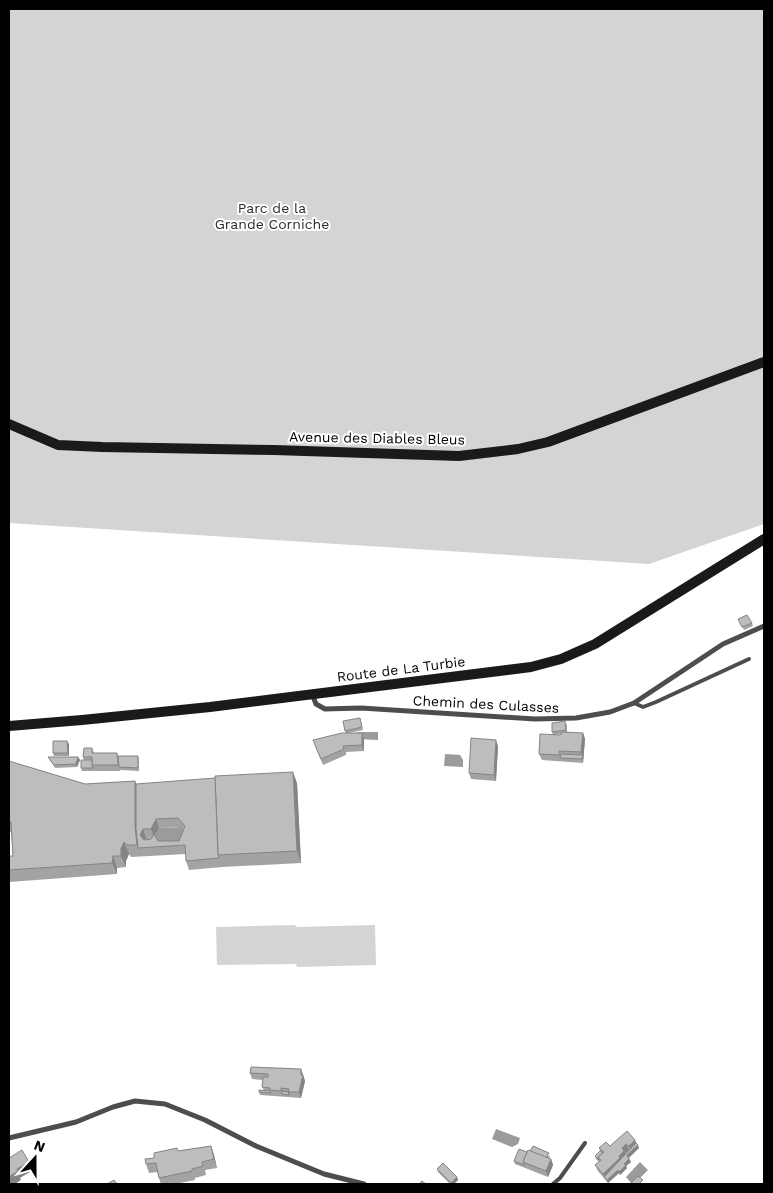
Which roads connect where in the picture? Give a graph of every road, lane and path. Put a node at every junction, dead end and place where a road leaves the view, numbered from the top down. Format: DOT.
graph roads {
  1 [pos="764,362"];
  2 [pos="9,424"];
  3 [pos="764,539"];
  4 [pos="764,626"];
  5 [pos="749,659"];
  6 [pos="312,693"];
  7 [pos="634,703"];
  8 [pos="9,726"];
  9 [pos="9,1138"];
  10 [pos="585,1143"];
  11 [pos="364,1184"];
  12 [pos="552,1184"];
  1 -- 2 [label="main road, Avenue des Diables Bleus"];
  3 -- 6 [label="main road, Route de La Turbie"];
  4 -- 7 [label="street, Chemin des Culasses"];
  5 -- 7 [label="lane"];
  6 -- 7 [label="street, Chemin des Culasses"];
  6 -- 8 [label="main road, Route de La Turbie"];
  9 -- 11 [label="street"];
  10 -- 12 [label="lane"];
}
